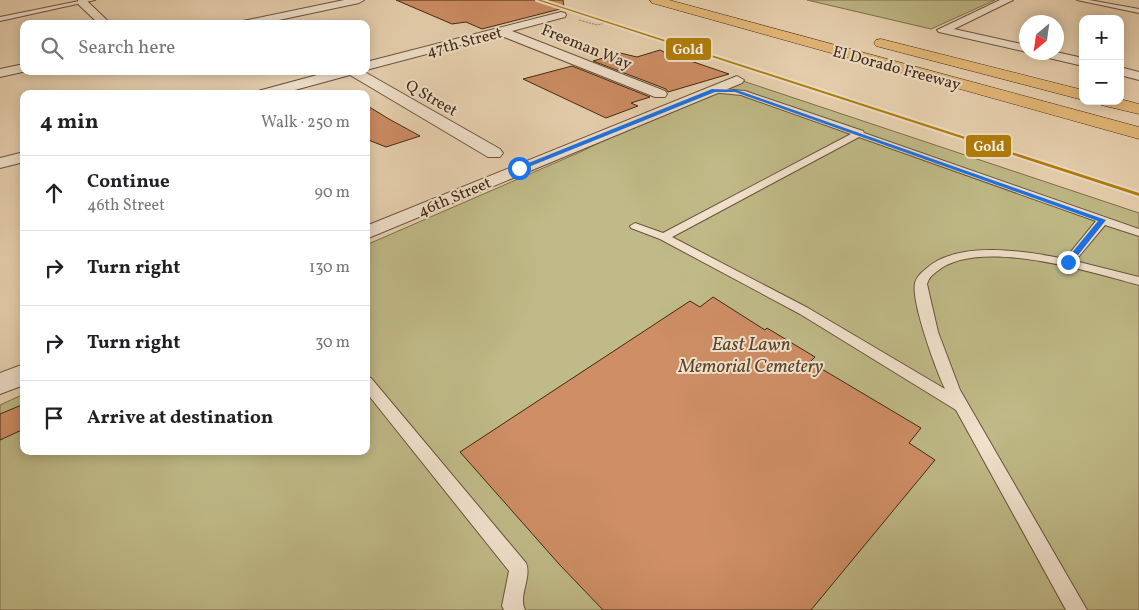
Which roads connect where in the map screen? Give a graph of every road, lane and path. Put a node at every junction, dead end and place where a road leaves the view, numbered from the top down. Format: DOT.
graph roads {
  1 [pos="359,0"];
  2 [pos="656,0"];
  3 [pos="1008,0"];
  4 [pos="1080,0"];
  5 [pos="84,1"];
  6 [pos="1139,11"];
  7 [pos="561,15"];
  8 [pos="0,19"];
  9 [pos="102,20"];
  10 [pos="262,20"];
  11 [pos="605,23"];
  12 [pos="500,31"];
  13 [pos="864,38"];
  14 [pos="1019,47"];
  15 [pos="1064,58"];
  16 [pos="1079,61"];
  17 [pos="370,65"];
  18 [pos="20,69"];
  19 [pos="1124,72"];
  20 [pos="0,73"];
  21 [pos="333,75"];
  22 [pos="360,75"];
  23 [pos="1139,76"];
  24 [pos="737,80"];
  25 [pos="278,90"];
  26 [pos="714,90"];
  27 [pos="660,94"];
  28 [pos="1079,94"];
  29 [pos="1123,105"];
  30 [pos="1139,109"];
  31 [pos="860,133"];
  32 [pos="1139,133"];
  33 [pos="494,153"];
  34 [pos="20,158"];
  35 [pos="0,163"];
  36 [pos="1103,220"];
  37 [pos="635,226"];
  38 [pos="370,231"];
  39 [pos="1139,233"];
  40 [pos="664,237"];
  41 [pos="1068,262"];
  42 [pos="1139,281"];
  43 [pos="20,376"];
  44 [pos="0,384"];
  45 [pos="370,387"];
  46 [pos="962,406"];
  47 [pos="515,610"];
  48 [pos="1077,610"];
  1 -- 10 [label="street"];
  2 -- 32 [label="highway, El Dorado Freeway"];
  3 -- 14 [label="street"];
  4 -- 6 [label="lane"];
  5 -- 8 [label="lane"];
  5 -- 9 [label="street"];
  7 -- 11 [label="path"];
  7 -- 12 [label="street, 47th Street"];
  12 -- 17 [label="street, 47th Street"];
  12 -- 27 [label="street, Freeman Way"];
  13 -- 28 [label="highway, El Dorado Freeway"];
  15 -- 16 [label="street"];
  18 -- 20 [label="street"];
  19 -- 23 [label="street"];
  21 -- 25 [label="street"];
  22 -- 33 [label="street, Q Street"];
  24 -- 26 [label="street, 46th Street"];
  26 -- 31 [label="lane"];
  26 -- 38 [label="street, 46th Street"];
  29 -- 30 [label="highway"];
  31 -- 36 [label="lane"];
  31 -- 40 [label="lane"];
  34 -- 35 [label="street"];
  36 -- 39 [label="lane"];
  36 -- 41 [label="lane"];
  37 -- 40 [label="lane"];
  40 -- 46 [label="lane"];
  41 -- 42 [label="lane"];
  41 -- 46 [label="lane"];
  43 -- 44 [label="street"];
  45 -- 47 [label="lane"];
  46 -- 48 [label="lane"];
}
